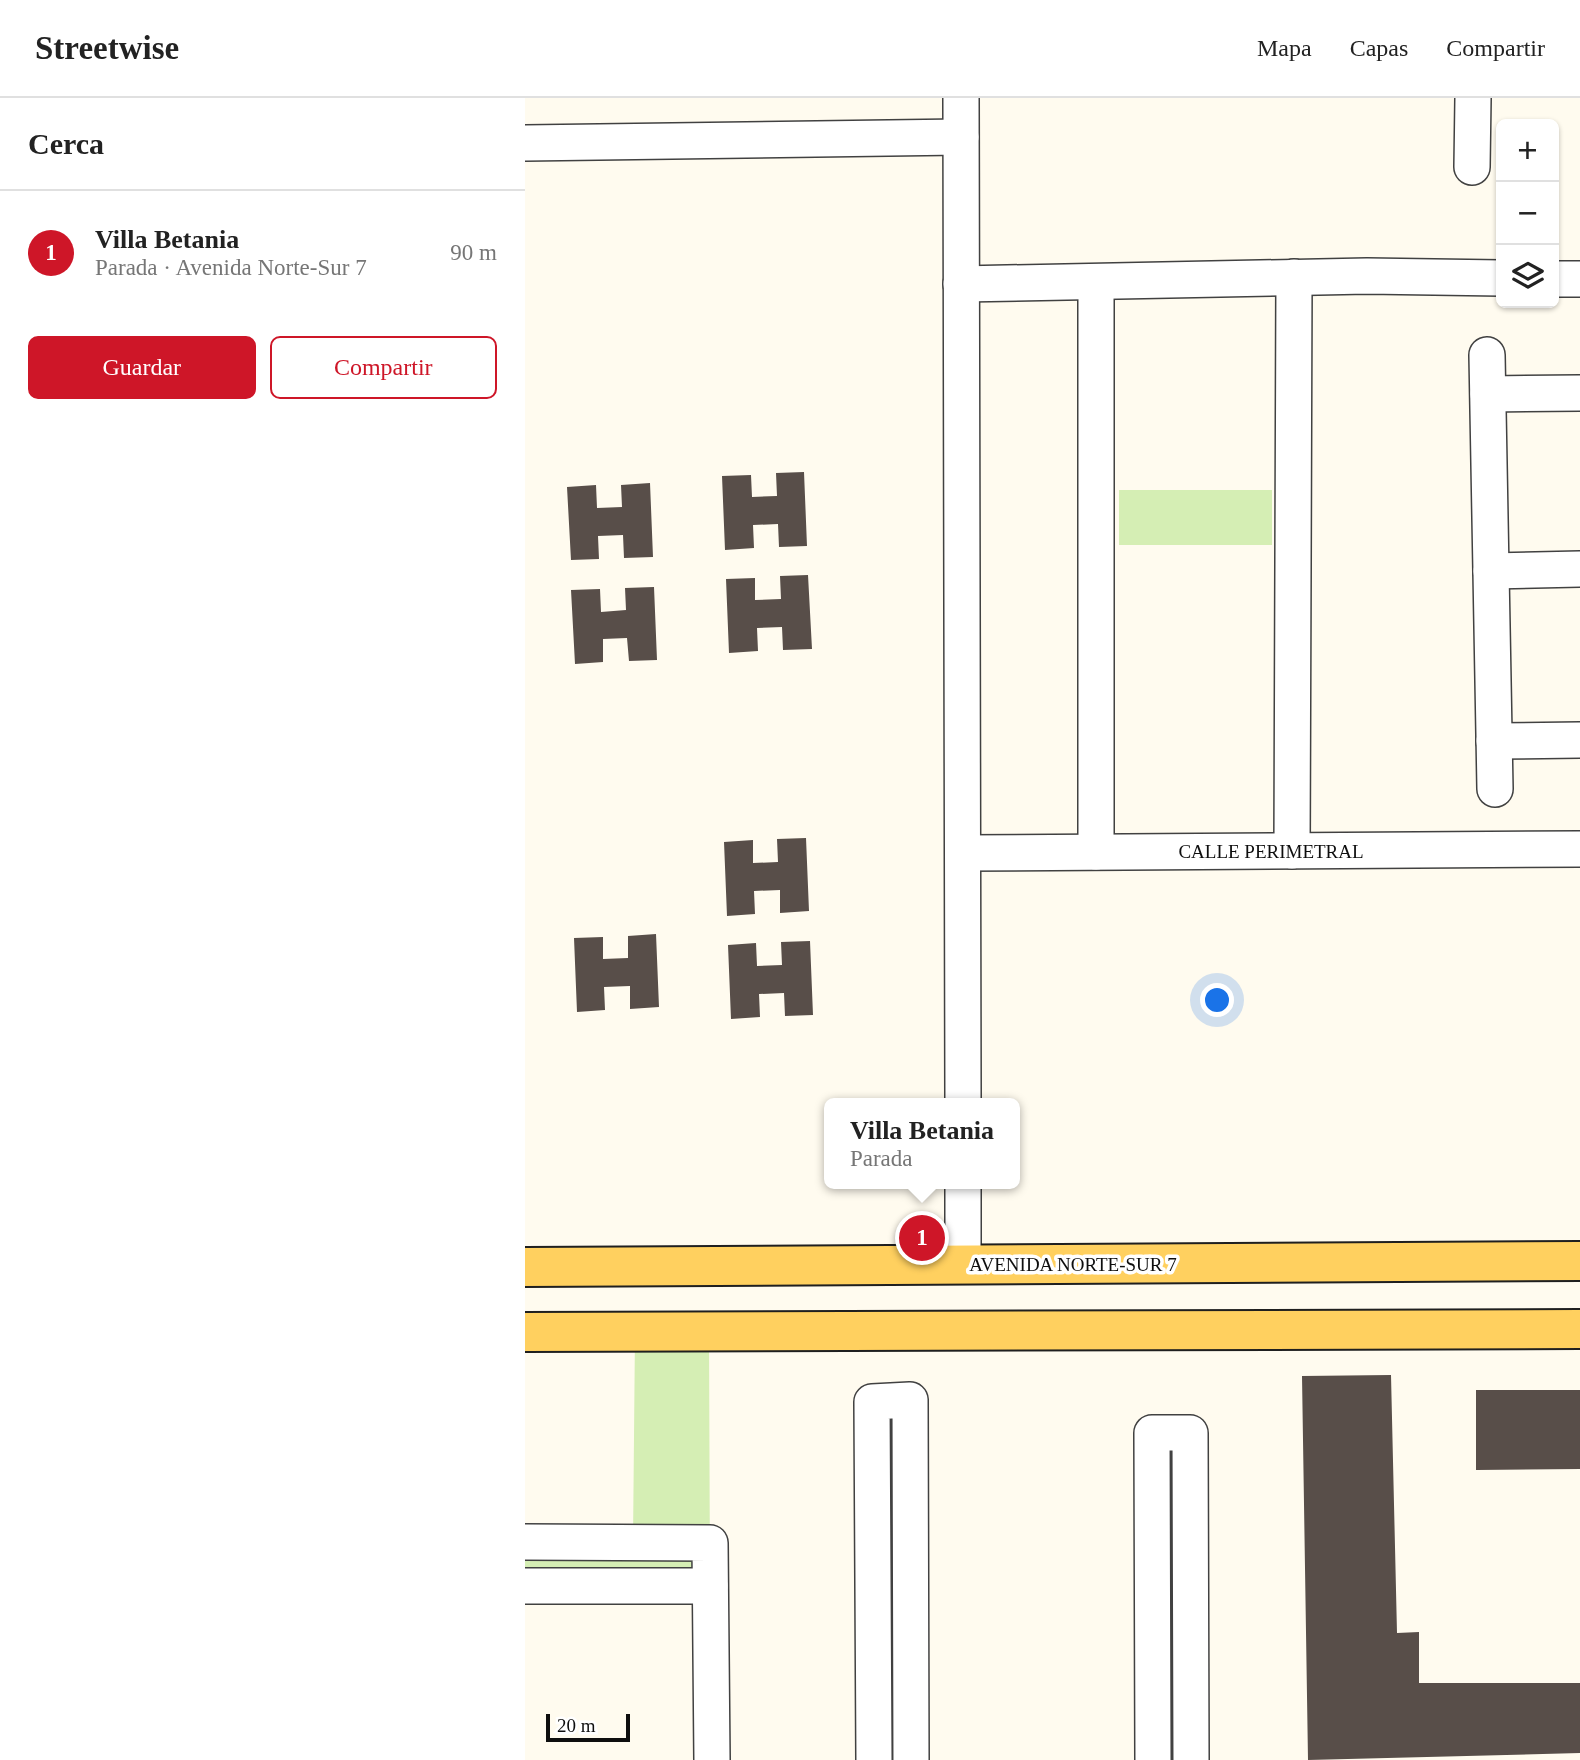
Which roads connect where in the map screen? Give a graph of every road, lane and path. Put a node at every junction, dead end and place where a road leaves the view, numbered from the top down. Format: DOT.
graph roads {
  1 [pos="961,98"];
  2 [pos="1473,98"];
  3 [pos="961,137"];
  4 [pos="525,143"];
  5 [pos="1472,167"];
  6 [pos="1294,277"];
  7 [pos="1496,278"];
  8 [pos="1559,279"];
  9 [pos="1580,279"];
  10 [pos="1096,282"];
  11 [pos="961,284"];
  12 [pos="1487,355"];
  13 [pos="1580,393"];
  14 [pos="1488,394"];
  15 [pos="1580,569"];
  16 [pos="1491,571"];
  17 [pos="1580,740"];
  18 [pos="1494,741"];
  19 [pos="1495,789"];
  20 [pos="1580,849"];
  21 [pos="1292,850"];
  22 [pos="1096,852"];
  23 [pos="963,853"];
  24 [pos="963,1098"];
  25 [pos="963,1189"];
  26 [pos="1580,1261"];
  27 [pos="963,1264"];
  28 [pos="525,1267"];
  29 [pos="1580,1329"];
  30 [pos="525,1332"];
  31 [pos="525,1542"];
  32 [pos="525,1586"];
  33 [pos="710,1586"];
  34 [pos="712,1760"];
  35 [pos="874,1760"];
  36 [pos="911,1760"];
  37 [pos="1153,1760"];
  38 [pos="1191,1760"];
  1 -- 3 [label="street"];
  2 -- 5 [label="street"];
  3 -- 4 [label="street"];
  3 -- 11 [label="street"];
  6 -- 7 [label="street"];
  6 -- 10 [label="street"];
  6 -- 21 [label="street"];
  8 -- 9 [label="street"];
  10 -- 11 [label="street"];
  10 -- 22 [label="street"];
  11 -- 23 [label="street"];
  12 -- 14 [label="street"];
  13 -- 14 [label="street"];
  14 -- 16 [label="street"];
  15 -- 16 [label="street"];
  16 -- 18 [label="street"];
  17 -- 18 [label="street"];
  18 -- 19 [label="street"];
  20 -- 21 [label="street, CALLE PERIMETRAL"];
  21 -- 22 [label="street, CALLE PERIMETRAL"];
  22 -- 23 [label="street, CALLE PERIMETRAL"];
  23 -- 24 [label="street"];
  25 -- 27 [label="street"];
  26 -- 27 [label="main road, AVENIDA NORTE-SUR 7"];
  27 -- 28 [label="main road, AVENIDA NORTE-SUR 7"];
  29 -- 30 [label="main road"];
  31 -- 33 [label="street"];
  32 -- 33 [label="street"];
  33 -- 34 [label="street"];
  35 -- 36 [label="street"];
  37 -- 38 [label="street"];
}
